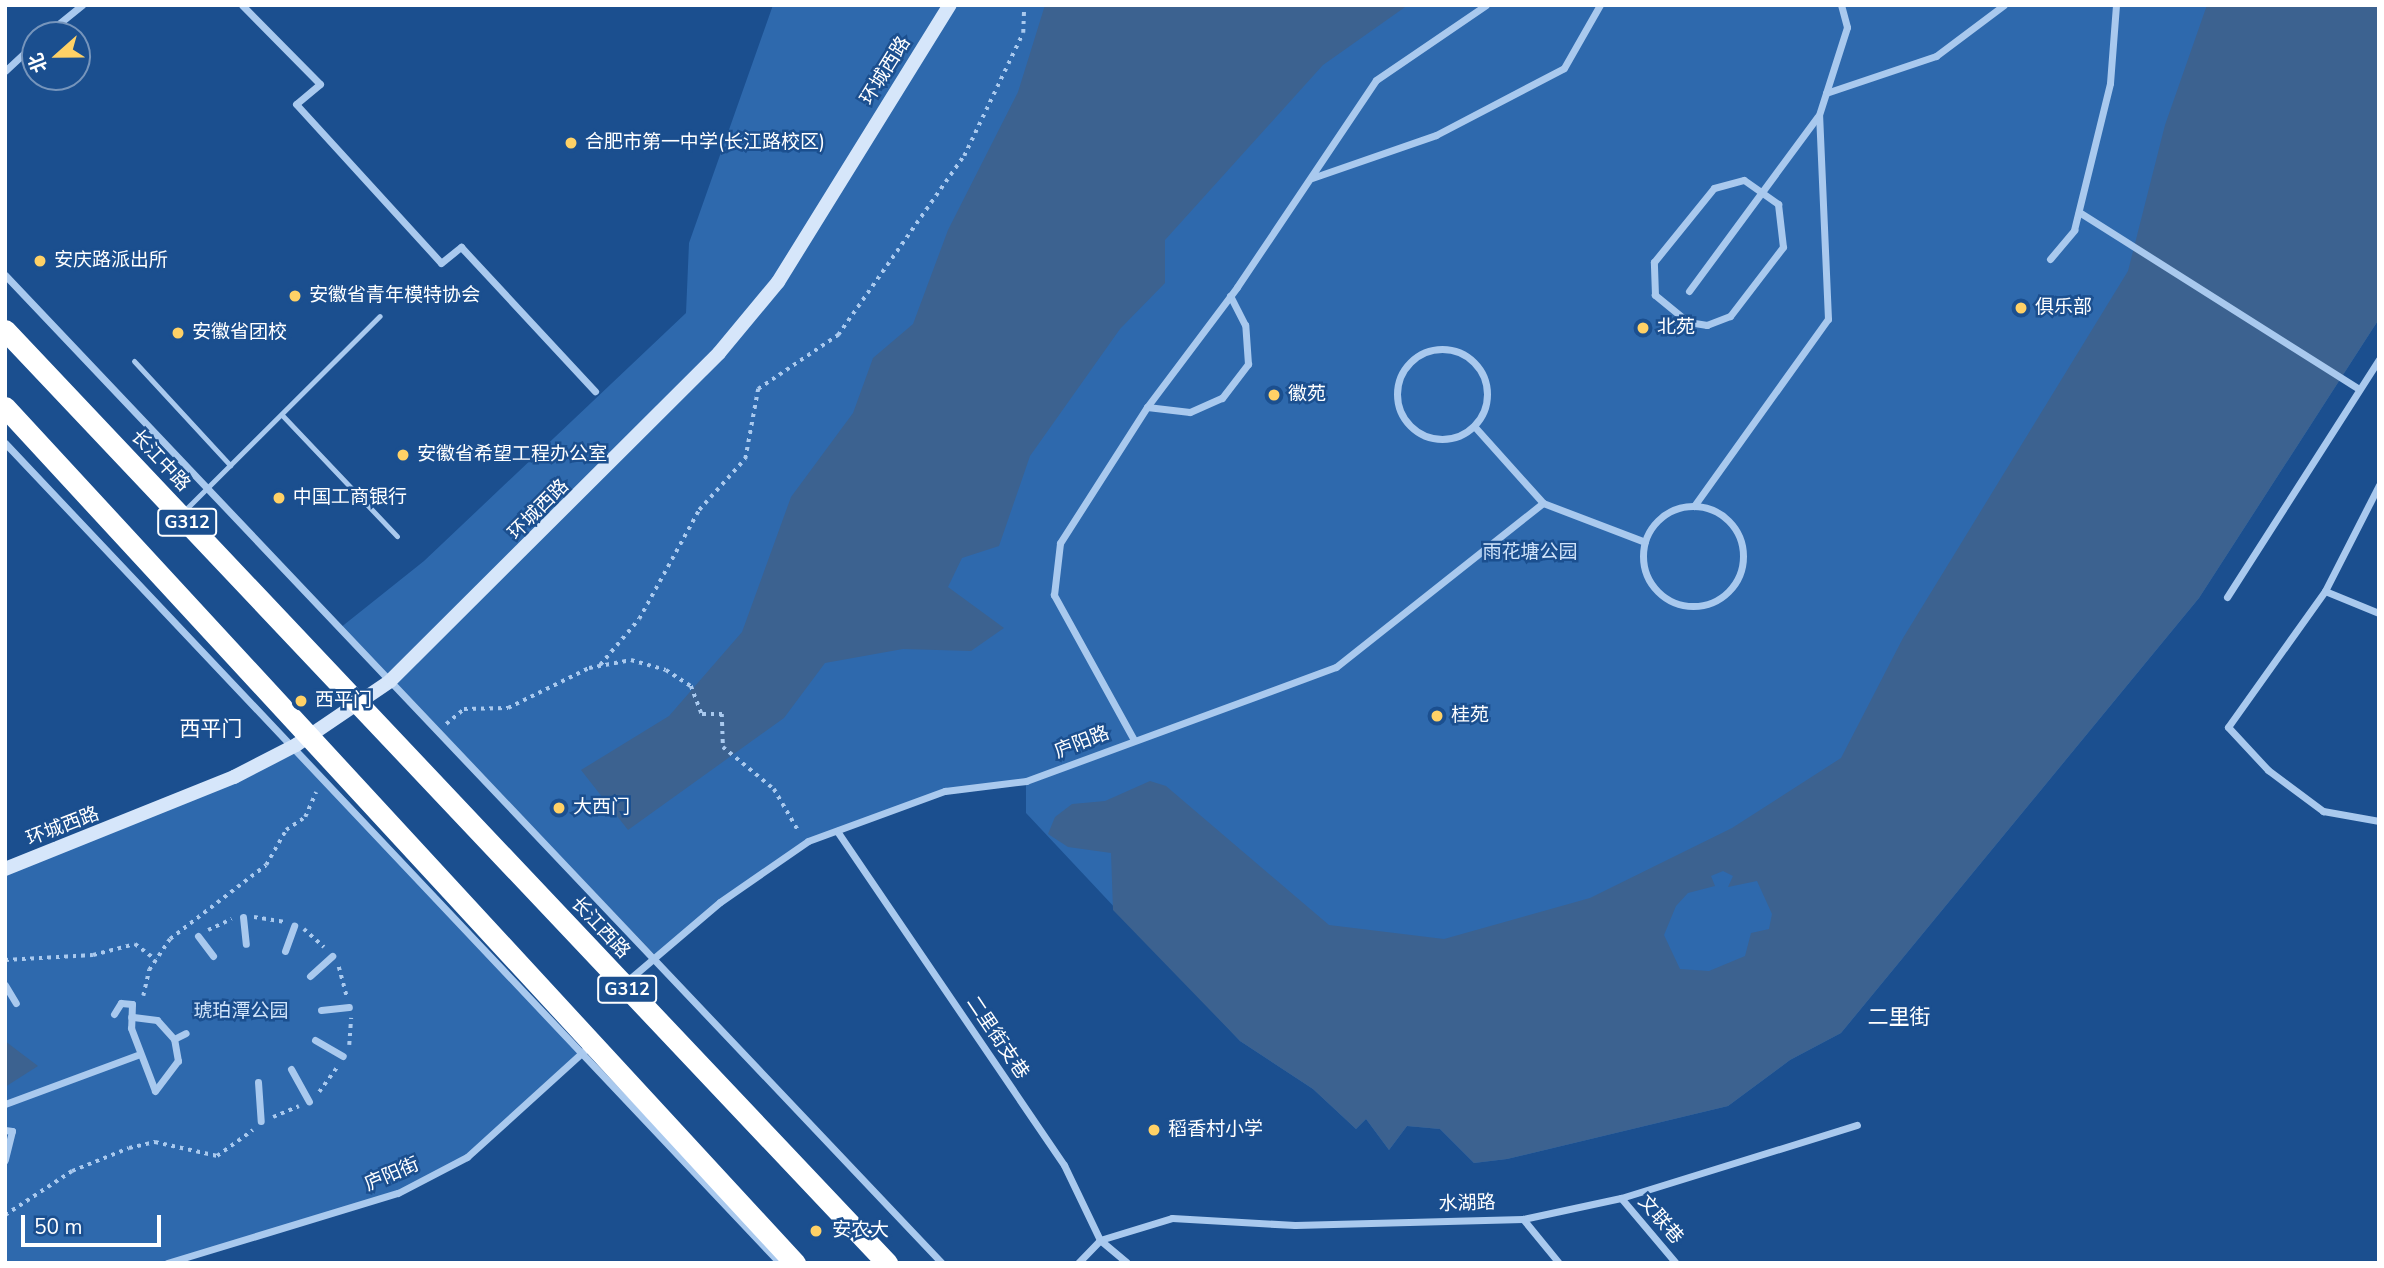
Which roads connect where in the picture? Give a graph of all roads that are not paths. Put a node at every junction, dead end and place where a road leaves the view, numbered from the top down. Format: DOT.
graph roads {
  1 [pos="82,5"];
  2 [pos="242,5"];
  3 [pos="950,5"];
  4 [pos="1486,5"];
  5 [pos="1600,5"];
  6 [pos="1841,5"];
  7 [pos="2004,5"];
  8 [pos="2116,5"];
  9 [pos="62,21"];
  10 [pos="21,56"];
  11 [pos="5,71"];
  12 [pos="1826,93"];
  13 [pos="1819,115"];
  14 [pos="1311,178"];
  15 [pos="1764,189"];
  16 [pos="2079,212"];
  17 [pos="2050,259"];
  18 [pos="5,275"];
  19 [pos="1689,291"];
  20 [pos="1230,296"];
  21 [pos="380,316"];
  22 [pos="5,330"];
  23 [pos="2379,359"];
  24 [pos="134,361"];
  25 [pos="2356,387"];
  26 [pos="595,391"];
  27 [pos="5,407"];
  28 [pos="1147,407"];
  29 [pos="282,415"];
  30 [pos="1475,426"];
  31 [pos="5,443"];
  32 [pos="230,465"];
  33 [pos="2379,485"];
  34 [pos="207,488"];
  35 [pos="2376,500"];
  36 [pos="1543,503"];
  37 [pos="1694,506"];
  38 [pos="180,515"];
  39 [pos="397,536"];
  40 [pos="1645,542"];
  41 [pos="2325,591"];
  42 [pos="2227,597"];
  43 [pos="2379,613"];
  44 [pos="390,681"];
  45 [pos="363,709"];
  46 [pos="1134,740"];
  47 [pos="306,743"];
  48 [pos="2379,821"];
  49 [pos="837,831"];
  50 [pos="5,869"];
  51 [pos="243,917"];
  52 [pos="294,926"];
  53 [pos="198,936"];
  54 [pos="246,944"];
  55 [pos="285,951"];
  56 [pos="214,956"];
  57 [pos="332,956"];
  58 [pos="656,956"];
  59 [pos="310,976"];
  60 [pos="622,984"];
  61 [pos="5,985"];
  62 [pos="16,1003"];
  63 [pos="349,1007"];
  64 [pos="321,1010"];
  65 [pos="114,1014"];
  66 [pos="131,1017"];
  67 [pos="186,1033"];
  68 [pos="174,1039"];
  69 [pos="315,1040"];
  70 [pos="587,1049"];
  71 [pos="140,1054"];
  72 [pos="343,1056"];
  73 [pos="292,1069"];
  74 [pos="258,1082"];
  75 [pos="309,1101"];
  76 [pos="5,1104"];
  77 [pos="261,1121"];
  78 [pos="1857,1125"];
  79 [pos="5,1130"];
  80 [pos="5,1160"];
  81 [pos="1620,1198"];
  82 [pos="1523,1219"];
  83 [pos="1100,1240"];
  84 [pos="167,1263"];
  85 [pos="780,1263"];
  86 [pos="795,1263"];
  87 [pos="887,1263"];
  88 [pos="942,1263"];
  89 [pos="1079,1263"];
  90 [pos="1127,1263"];
  91 [pos="1559,1263"];
  92 [pos="1676,1263"];
  1 -- 9 [label="street"];
  2 -- 26 [label="street"];
  3 -- 44 [label="street, 环城西路"];
  4 -- 14 [label="street"];
  5 -- 14 [label="street"];
  6 -- 12 [label="street"];
  7 -- 12 [label="street"];
  8 -- 16 [label="street"];
  10 -- 11 [label="street"];
  12 -- 13 [label="street"];
  13 -- 15 [label="street"];
  13 -- 37 [label="street"];
  14 -- 20 [label="street"];
  15 -- 15 [label="street"];
  15 -- 19 [label="street"];
  16 -- 17 [label="street"];
  16 -- 25 [label="street"];
  18 -- 34 [label="street"];
  20 -- 28 [label="street"];
  20 -- 28 [label="street"];
  21 -- 29 [label="lane"];
  22 -- 38 [label="highway, 长江中路 / G312"];
  23 -- 25 [label="street"];
  24 -- 32 [label="lane"];
  25 -- 42 [label="street"];
  27 -- 47 [label="highway, G312"];
  28 -- 46 [label="street"];
  29 -- 32 [label="lane"];
  29 -- 39 [label="lane"];
  30 -- 30 [label="street"];
  30 -- 36 [label="street"];
  31 -- 47 [label="street"];
  32 -- 34 [label="lane"];
  33 -- 35 [label="street"];
  34 -- 38 [label="lane"];
  34 -- 44 [label="street"];
  35 -- 41 [label="street"];
  36 -- 40 [label="street"];
  36 -- 46 [label="street, 庐阳路"];
  37 -- 40 [label="street"];
  37 -- 40 [label="street"];
  38 -- 45 [label="highway, 长江中路 / G312"];
  41 -- 43 [label="street"];
  41 -- 48 [label="street"];
  44 -- 45 [label="street, 环城西路"];
  44 -- 58 [label="street"];
  45 -- 47 [label="street, 环城西路"];
  45 -- 60 [label="highway, 长江西路 / G312"];
  46 -- 49 [label="street, 庐阳路"];
  47 -- 50 [label="street, 环城西路"];
  47 -- 70 [label="highway, G312"];
  47 -- 70 [label="street"];
  49 -- 58 [label="street, 庐阳路"];
  49 -- 83 [label="street, 二里街支巷"];
  51 -- 54 [label="street"];
  52 -- 55 [label="street"];
  53 -- 56 [label="street"];
  57 -- 59 [label="street"];
  58 -- 60 [label="street, 庐阳路"];
  58 -- 88 [label="street"];
  60 -- 87 [label="highway, 长江西路 / G312"];
  61 -- 62 [label="street"];
  63 -- 64 [label="street"];
  65 -- 66 [label="street"];
  66 -- 68 [label="street"];
  66 -- 71 [label="street"];
  67 -- 68 [label="street"];
  68 -- 71 [label="street"];
  69 -- 72 [label="street"];
  70 -- 84 [label="street, 庐阳街"];
  70 -- 85 [label="street"];
  70 -- 86 [label="highway, G312"];
  71 -- 76 [label="street"];
  73 -- 75 [label="street"];
  74 -- 77 [label="street"];
  78 -- 81 [label="street, 水湖路"];
  79 -- 80 [label="street"];
  81 -- 82 [label="street, 水湖路"];
  81 -- 92 [label="street, 文联巷"];
  82 -- 83 [label="street, 水湖路"];
  82 -- 91 [label="street"];
  83 -- 89 [label="street"];
  83 -- 90 [label="street, 二里街支巷"];
}
